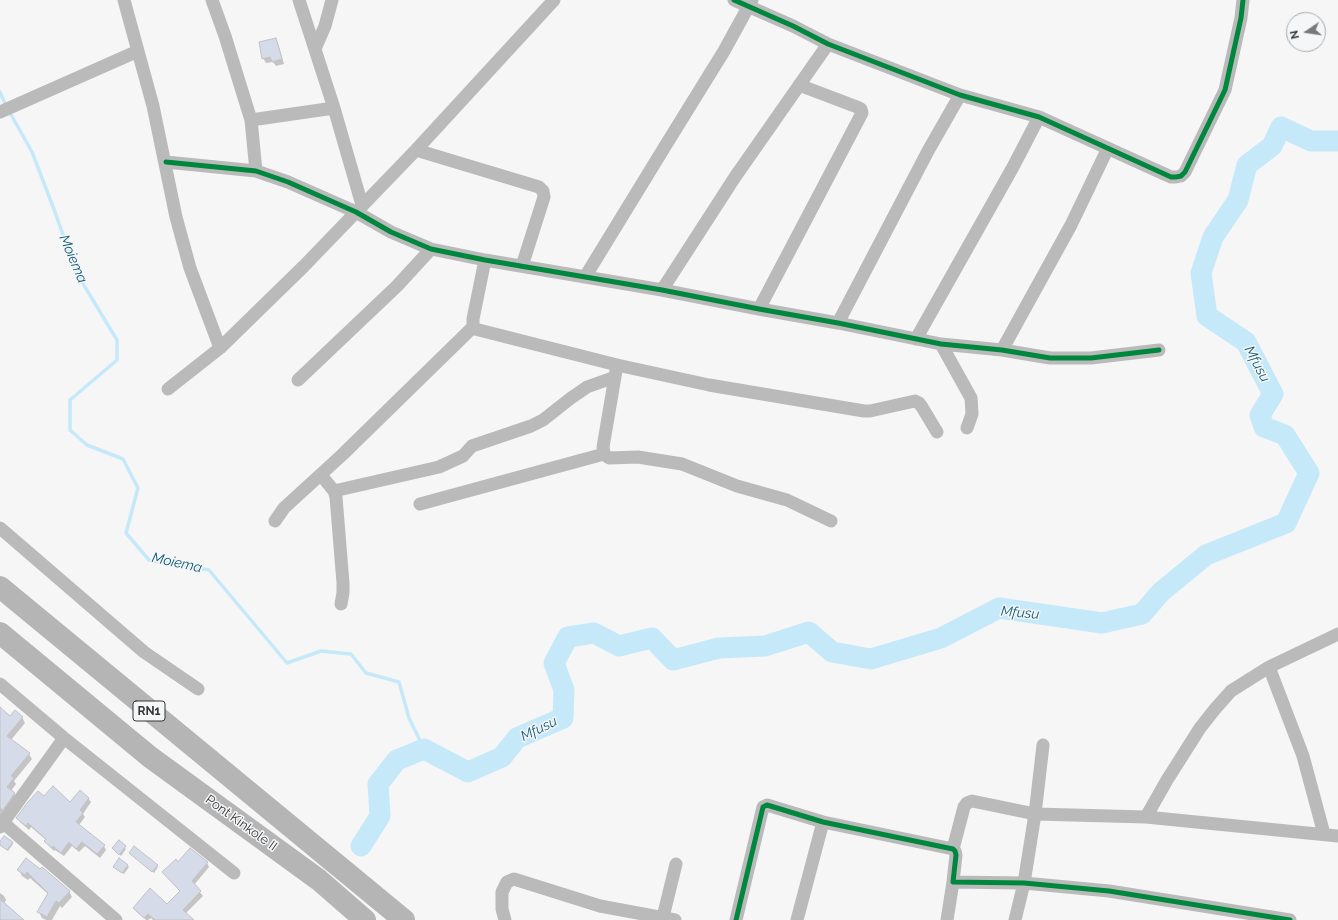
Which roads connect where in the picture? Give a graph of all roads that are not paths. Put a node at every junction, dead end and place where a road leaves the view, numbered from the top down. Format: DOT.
graph roads {
  1 [pos="124,0"];
  2 [pos="212,0"];
  3 [pos="299,0"];
  4 [pos="332,0"];
  5 [pos="554,0"];
  6 [pos="734,0"];
  7 [pos="1243,0"];
  8 [pos="750,3"];
  9 [pos="828,44"];
  10 [pos="315,49"];
  11 [pos="138,51"];
  12 [pos="799,85"];
  13 [pos="960,95"];
  14 [pos="334,108"];
  15 [pos="0,112"];
  16 [pos="1039,117"];
  17 [pos="251,120"];
  18 [pos="1108,148"];
  19 [pos="416,150"];
  20 [pos="166,162"];
  21 [pos="256,171"];
  22 [pos="359,208"];
  23 [pos="431,249"];
  24 [pos="485,260"];
  25 [pos="522,266"];
  26 [pos="586,277"];
  27 [pos="662,290"];
  28 [pos="759,309"];
  29 [pos="838,323"];
  30 [pos="473,327"];
  31 [pos="916,339"];
  32 [pos="941,344"];
  33 [pos="220,348"];
  34 [pos="1002,350"];
  35 [pos="1159,350"];
  36 [pos="616,371"];
  37 [pos="298,380"];
  38 [pos="168,389"];
  39 [pos="967,428"];
  40 [pos="938,432"];
  41 [pos="604,454"];
  42 [pos="321,474"];
  43 [pos="334,491"];
  44 [pos="420,504"];
  45 [pos="275,521"];
  46 [pos="831,521"];
  47 [pos="0,528"];
  48 [pos="0,587"];
  49 [pos="341,604"];
  50 [pos="0,634"];
  51 [pos="1338,634"];
  52 [pos="1269,668"];
  53 [pos="0,684"];
  54 [pos="198,689"];
  55 [pos="64,738"];
  56 [pos="1043,744"];
  57 [pos="1035,814"];
  58 [pos="1146,817"];
  59 [pos="823,822"];
  60 [pos="1,823"];
  61 [pos="1324,834"];
  62 [pos="1338,836"];
  63 [pos="953,849"];
  64 [pos="676,864"];
  65 [pos="234,873"];
  66 [pos="953,882"];
  67 [pos="1024,883"];
  68 [pos="398,914"];
  69 [pos="669,919"];
  70 [pos="116,920"];
  71 [pos="365,920"];
  72 [pos="504,920"];
  73 [pos="736,920"];
  74 [pos="797,920"];
  75 [pos="947,920"];
  76 [pos="1015,920"];
  77 [pos="1290,920"];
  1 -- 11 [label="street"];
  2 -- 17 [label="street"];
  3 -- 10 [label="street"];
  4 -- 10 [label="street"];
  5 -- 19 [label="street"];
  6 -- 8 [label="street"];
  7 -- 18 [label="street"];
  8 -- 9 [label="street"];
  8 -- 26 [label="street"];
  9 -- 12 [label="street"];
  9 -- 13 [label="street"];
  10 -- 14 [label="street"];
  11 -- 15 [label="street"];
  11 -- 20 [label="street"];
  12 -- 27 [label="street"];
  12 -- 28 [label="street"];
  13 -- 16 [label="street"];
  13 -- 29 [label="street"];
  14 -- 17 [label="street"];
  14 -- 22 [label="street"];
  16 -- 18 [label="street"];
  16 -- 31 [label="street"];
  17 -- 21 [label="street"];
  18 -- 34 [label="street"];
  19 -- 22 [label="street"];
  19 -- 25 [label="street"];
  20 -- 21 [label="street"];
  20 -- 33 [label="street"];
  21 -- 22 [label="street"];
  22 -- 23 [label="street"];
  22 -- 33 [label="street"];
  23 -- 24 [label="street"];
  23 -- 37 [label="street"];
  24 -- 25 [label="street"];
  24 -- 30 [label="street"];
  25 -- 26 [label="street"];
  26 -- 27 [label="street"];
  27 -- 28 [label="street"];
  28 -- 29 [label="street"];
  29 -- 31 [label="street"];
  30 -- 36 [label="street"];
  30 -- 42 [label="street"];
  31 -- 32 [label="street"];
  32 -- 34 [label="street"];
  32 -- 39 [label="street"];
  33 -- 38 [label="street"];
  34 -- 35 [label="street"];
  36 -- 40 [label="street"];
  36 -- 41 [label="street"];
  36 -- 43 [label="street"];
  41 -- 44 [label="street"];
  41 -- 46 [label="street"];
  42 -- 43 [label="street"];
  42 -- 45 [label="street"];
  43 -- 49 [label="street"];
  47 -- 54 [label="street"];
  48 -- 68 [label="highway, RN1"];
  50 -- 71 [label="highway, Pont Kinkole II / RN1"];
  51 -- 52 [label="street"];
  52 -- 58 [label="street"];
  52 -- 61 [label="street"];
  53 -- 55 [label="street"];
  55 -- 60 [label="street"];
  55 -- 65 [label="street"];
  56 -- 57 [label="street"];
  57 -- 58 [label="street"];
  57 -- 63 [label="street"];
  57 -- 67 [label="street"];
  58 -- 61 [label="street"];
  59 -- 63 [label="street"];
  59 -- 73 [label="street"];
  59 -- 74 [label="street"];
  60 -- 70 [label="street"];
  61 -- 62 [label="street"];
  63 -- 66 [label="street"];
  64 -- 69 [label="street"];
  66 -- 67 [label="street"];
  66 -- 75 [label="street"];
  67 -- 76 [label="street"];
  67 -- 77 [label="street"];
  69 -- 72 [label="street"];
}
